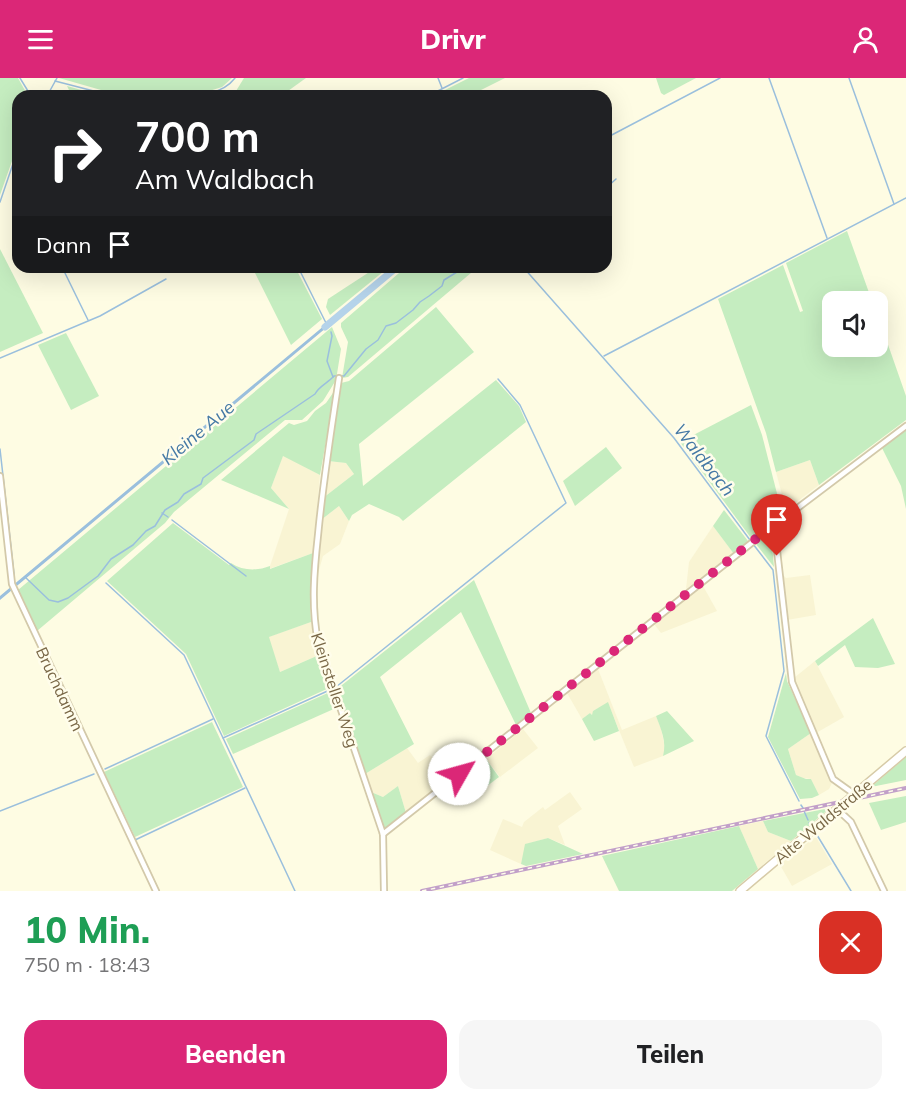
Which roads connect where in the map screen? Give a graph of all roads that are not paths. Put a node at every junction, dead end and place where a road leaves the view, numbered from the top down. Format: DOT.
graph roads {
  1 [pos="339,378"];
  2 [pos="906,426"];
  3 [pos="0,476"];
  4 [pos="772,526"];
  5 [pos="906,751"];
  6 [pos="854,794"];
  7 [pos="837,809"];
  8 [pos="383,834"];
  9 [pos="156,891"];
  10 [pos="384,891"];
  11 [pos="740,891"];
  12 [pos="884,891"];
  1 -- 8 [label="street, Kleinsteller Weg"];
  2 -- 4 [label="street"];
  3 -- 9 [label="street, Bruchdamm"];
  4 -- 6 [label="street"];
  4 -- 8 [label="street"];
  5 -- 6 [label="street, Alte Waldstraße"];
  6 -- 7 [label="street, Alte Waldstraße"];
  7 -- 11 [label="street, Alte Waldstraße"];
  7 -- 12 [label="street"];
  8 -- 10 [label="street, Kleinsteller Weg"];
}
